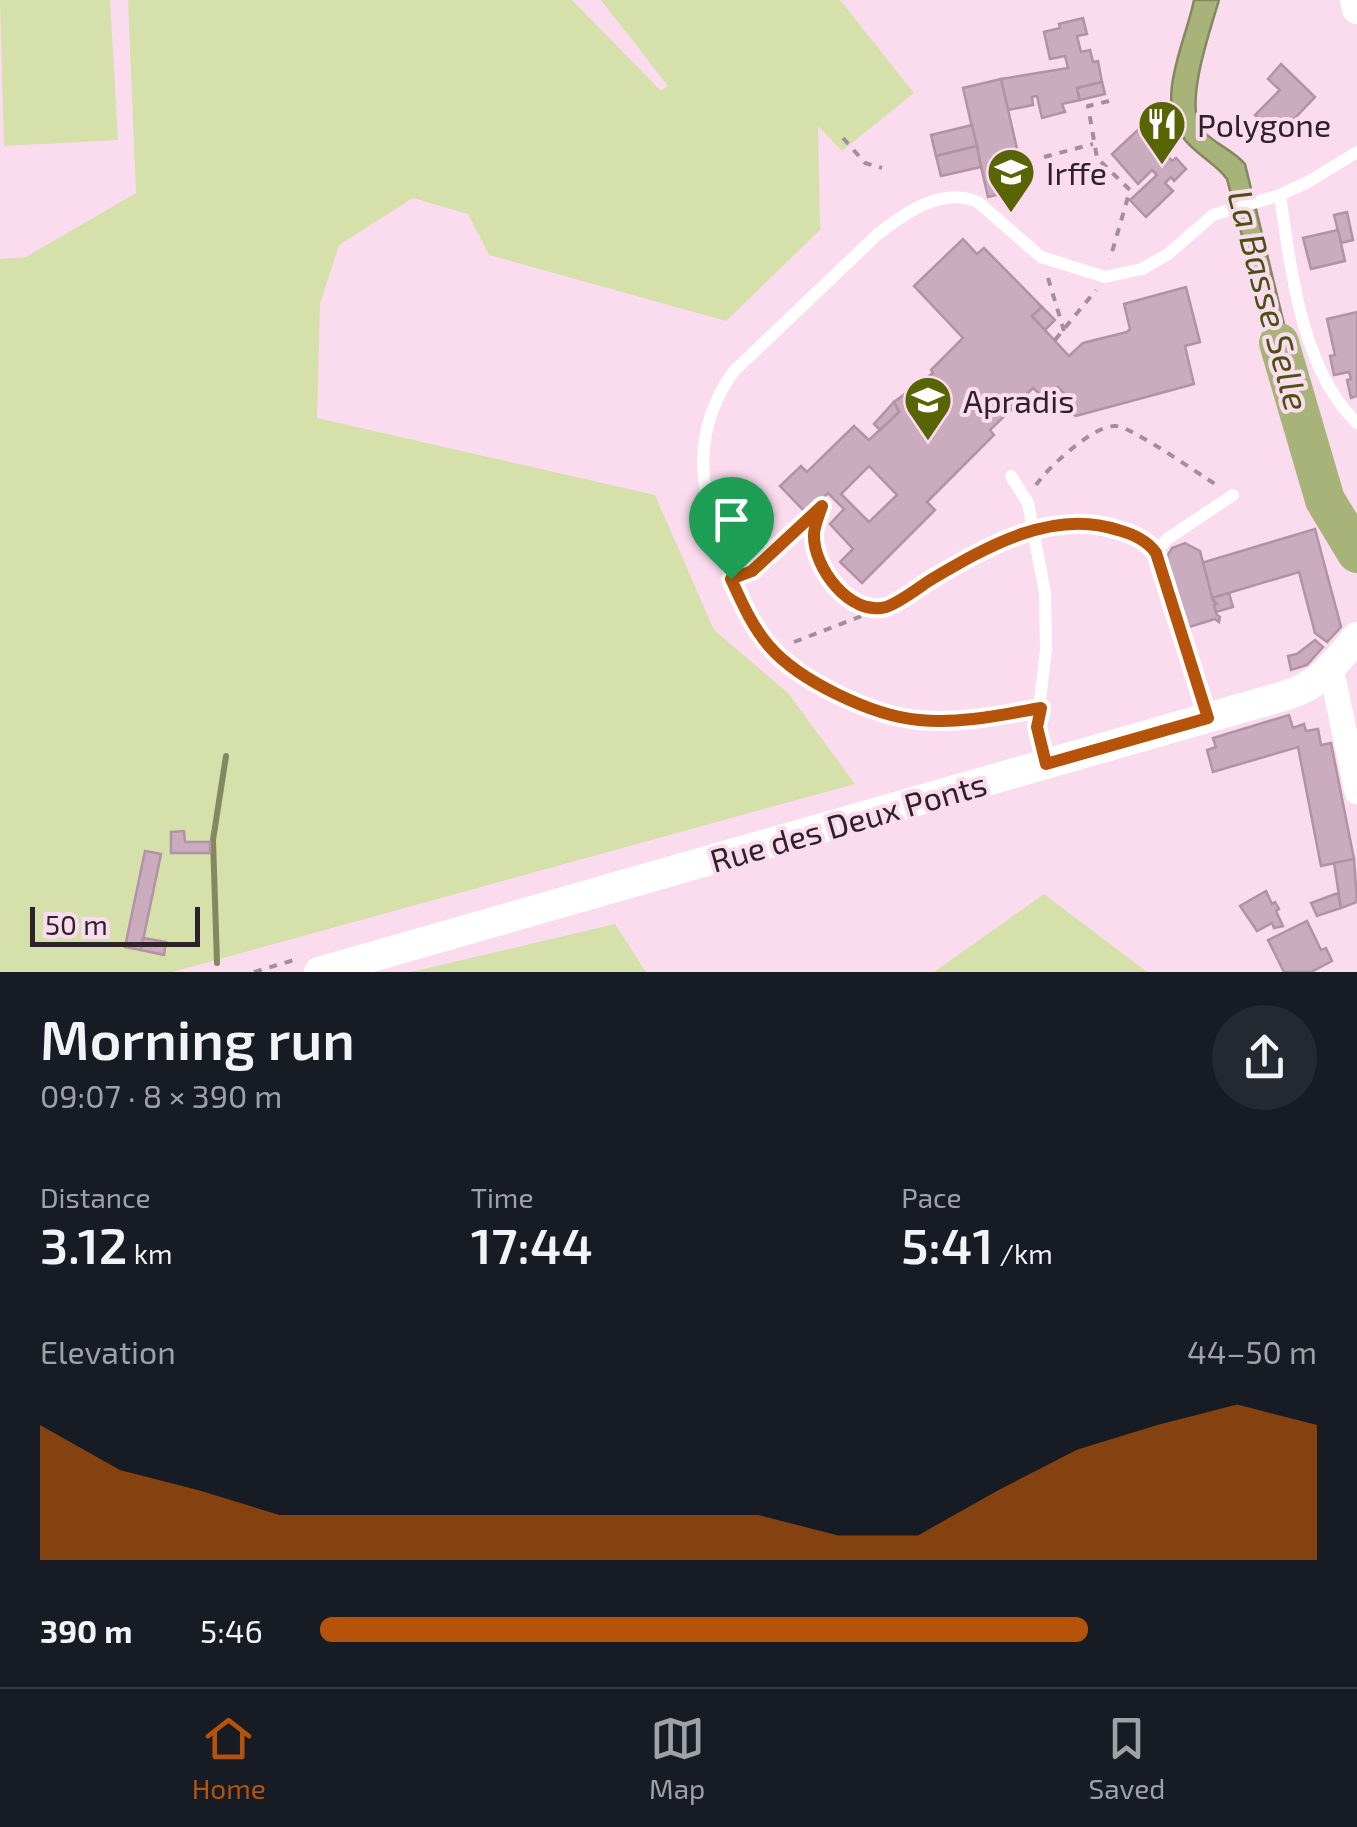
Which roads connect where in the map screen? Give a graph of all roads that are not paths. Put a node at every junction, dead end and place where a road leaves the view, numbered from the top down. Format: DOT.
graph roads {
  1 [pos="1356,0"];
  2 [pos="1357,9"];
  3 [pos="1357,152"];
  4 [pos="1280,195"];
  5 [pos="1357,422"];
  6 [pos="1011,476"];
  7 [pos="1233,495"];
  8 [pos="1357,637"];
  9 [pos="1332,668"];
  10 [pos="1041,708"];
  11 [pos="1208,718"];
  12 [pos="1046,764"];
  13 [pos="1357,792"];
  14 [pos="319,972"];
  1 -- 2 [label="street"];
  3 -- 4 [label="lane"];
  4 -- 5 [label="lane"];
  4 -- 10 [label="lane"];
  6 -- 10 [label="lane"];
  7 -- 11 [label="lane"];
  8 -- 9 [label="street, Rue des Deux Ponts"];
  9 -- 11 [label="street, Rue des Deux Ponts"];
  9 -- 13 [label="street"];
  10 -- 12 [label="lane"];
  11 -- 12 [label="street, Rue des Deux Ponts"];
  12 -- 14 [label="street, Rue des Deux Ponts"];
}
